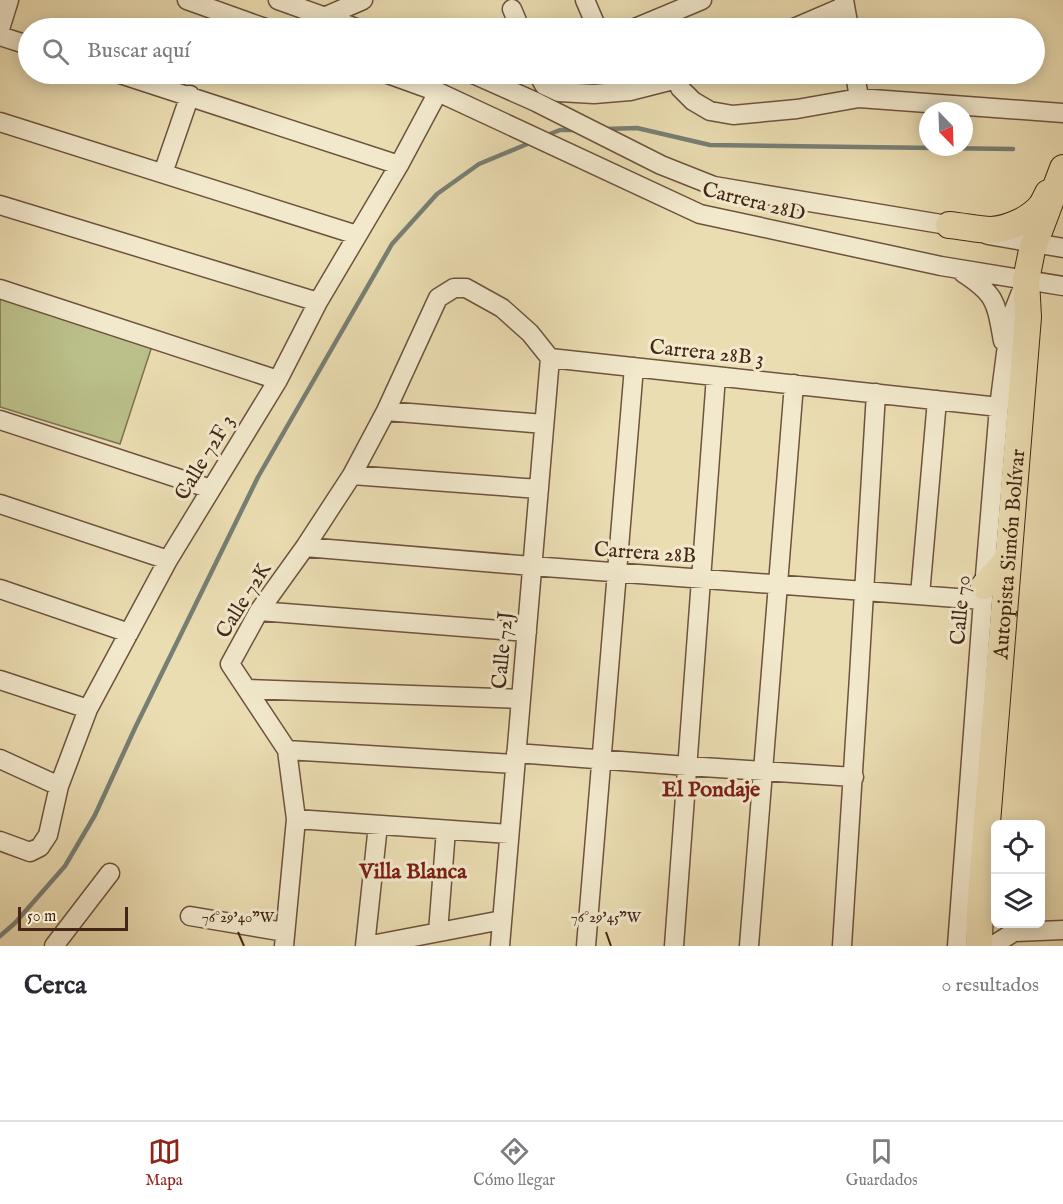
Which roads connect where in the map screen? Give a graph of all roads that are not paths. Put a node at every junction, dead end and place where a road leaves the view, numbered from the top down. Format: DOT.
graph roads {
  1 [pos="9,0"];
  2 [pos="187,0"];
  3 [pos="278,0"];
  4 [pos="363,0"];
  5 [pos="585,0"];
  6 [pos="702,0"];
  7 [pos="845,3"];
  8 [pos="512,9"];
  9 [pos="315,10"];
  10 [pos="237,18"];
  11 [pos="333,18"];
  12 [pos="516,18"];
  13 [pos="593,18"];
  14 [pos="671,18"];
  15 [pos="814,18"];
  16 [pos="847,18"];
  17 [pos="0,29"];
  18 [pos="0,36"];
  19 [pos="18,42"];
  20 [pos="152,84"];
  21 [pos="416,84"];
  22 [pos="496,84"];
  23 [pos="543,84"];
  24 [pos="656,84"];
  25 [pos="682,84"];
  26 [pos="857,84"];
  27 [pos="438,92"];
  28 [pos="190,96"];
  29 [pos="859,98"];
  30 [pos="1063,113"];
  31 [pos="0,122"];
  32 [pos="399,165"];
  33 [pos="1063,168"];
  34 [pos="163,173"];
  35 [pos="0,205"];
  36 [pos="950,225"];
  37 [pos="357,235"];
  38 [pos="1034,243"];
  39 [pos="1063,248"];
  40 [pos="941,266"];
  41 [pos="1026,280"];
  42 [pos="1063,286"];
  43 [pos="0,289"];
  44 [pos="318,302"];
  45 [pos="1006,353"];
  46 [pos="550,358"];
  47 [pos="634,367"];
  48 [pos="716,376"];
  49 [pos="278,380"];
  50 [pos="794,384"];
  51 [pos="876,393"];
  52 [pos="937,400"];
  53 [pos="999,407"];
  54 [pos="386,411"];
  55 [pos="0,420"];
  56 [pos="544,424"];
  57 [pos="352,475"];
  58 [pos="212,489"];
  59 [pos="539,489"];
  60 [pos="0,504"];
  61 [pos="305,547"];
  62 [pos="168,560"];
  63 [pos="1007,560"];
  64 [pos="532,566"];
  65 [pos="617,572"];
  66 [pos="701,578"];
  67 [pos="777,584"];
  68 [pos="0,589"];
  69 [pos="863,590"];
  70 [pos="983,593"];
  71 [pos="920,595"];
  72 [pos="259,610"];
  73 [pos="527,632"];
  74 [pos="129,633"];
  75 [pos="0,680"];
  76 [pos="247,689"];
  77 [pos="521,699"];
  78 [pos="88,709"];
  79 [pos="287,750"];
  80 [pos="516,758"];
  81 [pos="0,759"];
  82 [pos="602,759"];
  83 [pos="687,766"];
  84 [pos="763,771"];
  85 [pos="854,777"];
  86 [pos="59,786"];
  87 [pos="296,819"];
  88 [pos="378,825"];
  89 [pos="446,830"];
  90 [pos="509,834"];
  91 [pos="4,845"];
  92 [pos="110,873"];
  93 [pos="190,916"];
  94 [pos="502,920"];
  95 [pos="1063,930"];
  96 [pos="438,932"];
  97 [pos="285,939"];
  98 [pos="54,946"];
  99 [pos="366,946"];
  100 [pos="500,946"];
  101 [pos="586,946"];
  102 [pos="674,946"];
  103 [pos="749,946"];
  104 [pos="842,946"];
  105 [pos="957,946"];
  106 [pos="979,946"];
  107 [pos="992,946"];
  1 -- 17 [label="street"];
  2 -- 10 [label="street"];
  3 -- 9 [label="street"];
  4 -- 9 [label="street"];
  5 -- 13 [label="street"];
  6 -- 14 [label="street"];
  7 -- 15 [label="street"];
  7 -- 16 [label="street"];
  8 -- 12 [label="street"];
  9 -- 11 [label="street"];
  18 -- 19 [label="street"];
  20 -- 28 [label="street"];
  21 -- 27 [label="street, Carrera 28D"];
  22 -- 36 [label="street, Carrera 28D"];
  23 -- 24 [label="street"];
  25 -- 29 [label="street"];
  26 -- 29 [label="street"];
  27 -- 32 [label="street, Calle 72F 3"];
  27 -- 40 [label="street, Carrera 28D"];
  28 -- 32 [label="street"];
  28 -- 34 [label="street"];
  29 -- 30 [label="street"];
  31 -- 34 [label="street"];
  32 -- 37 [label="street, Calle 72F 3"];
  33 -- 36 [label="highway"];
  33 -- 38 [label="highway, Autopista Simón Bolívar"];
  34 -- 37 [label="street"];
  35 -- 44 [label="street"];
  36 -- 38 [label="street, Carrera 28D"];
  37 -- 44 [label="street, Calle 72F 3"];
  38 -- 39 [label="street, Carrera 28D"];
  38 -- 41 [label="highway, Autopista Simón Bolívar"];
  40 -- 41 [label="street, Carrera 28D"];
  40 -- 45 [label="street"];
  41 -- 42 [label="street, Carrera 28D"];
  41 -- 45 [label="street, Calle 70"];
  41 -- 63 [label="highway, Autopista Simón Bolívar"];
  43 -- 49 [label="street"];
  44 -- 49 [label="street, Calle 72F 3"];
  45 -- 53 [label="street, Calle 70"];
  46 -- 47 [label="street, Carrera 28B 3"];
  46 -- 54 [label="street, Calle 72K"];
  46 -- 56 [label="street, Calle 72J"];
  47 -- 48 [label="street, Carrera 28B 3"];
  47 -- 65 [label="street"];
  48 -- 50 [label="street, Carrera 28B 3"];
  48 -- 66 [label="street"];
  49 -- 58 [label="street, Calle 72F 3"];
  50 -- 51 [label="street, Carrera 28B 3"];
  50 -- 67 [label="street"];
  51 -- 52 [label="street, Carrera 28B 3"];
  51 -- 69 [label="street"];
  52 -- 53 [label="street, Carrera 28B 3"];
  52 -- 71 [label="street"];
  53 -- 70 [label="street, Calle 70"];
  54 -- 56 [label="street"];
  54 -- 57 [label="street, Calle 72K"];
  55 -- 58 [label="street"];
  56 -- 59 [label="street, Calle 72J"];
  57 -- 59 [label="street"];
  57 -- 61 [label="street, Calle 72K"];
  58 -- 62 [label="street, Calle 72F 3"];
  59 -- 64 [label="street, Calle 72J"];
  60 -- 62 [label="street"];
  61 -- 64 [label="street, Carrera 28B"];
  61 -- 72 [label="street, Calle 72K"];
  62 -- 74 [label="street, Calle 72F 3"];
  63 -- 70 [label="highway"];
  63 -- 106 [label="highway, Autopista Simón Bolívar"];
  64 -- 65 [label="street, Carrera 28B"];
  64 -- 73 [label="street, Calle 72J"];
  65 -- 66 [label="street, Carrera 28B"];
  65 -- 82 [label="street"];
  66 -- 67 [label="street, Carrera 28B"];
  66 -- 83 [label="street"];
  67 -- 69 [label="street, Carrera 28B"];
  67 -- 84 [label="street"];
  68 -- 74 [label="street"];
  69 -- 71 [label="street, Carrera 28B"];
  69 -- 85 [label="street"];
  70 -- 71 [label="street, Carrera 28B"];
  70 -- 105 [label="street, Calle 70"];
  72 -- 73 [label="street"];
  72 -- 76 [label="street, Calle 72K"];
  73 -- 77 [label="street, Calle 72J"];
  74 -- 78 [label="street, Calle 72F 3"];
  75 -- 78 [label="street"];
  76 -- 77 [label="street"];
  76 -- 79 [label="street, Calle 72K"];
  77 -- 80 [label="street, Calle 72J"];
  78 -- 86 [label="street, Calle 72F 3"];
  79 -- 80 [label="street"];
  79 -- 87 [label="street, Calle 72K"];
  80 -- 82 [label="street"];
  80 -- 90 [label="street, Calle 72J"];
  81 -- 86 [label="street"];
  82 -- 83 [label="street"];
  82 -- 101 [label="street"];
  83 -- 84 [label="street"];
  83 -- 102 [label="street"];
  84 -- 85 [label="street"];
  84 -- 103 [label="street"];
  85 -- 104 [label="street"];
  86 -- 91 [label="street, Calle 72F 3"];
  87 -- 88 [label="street"];
  87 -- 97 [label="street, Calle 72K"];
  88 -- 89 [label="street"];
  88 -- 99 [label="street"];
  89 -- 90 [label="street"];
  89 -- 96 [label="street"];
  90 -- 94 [label="street, Calle 72J"];
  92 -- 98 [label="street"];
  93 -- 97 [label="street"];
  94 -- 96 [label="street"];
  94 -- 100 [label="street, Calle 72J"];
  95 -- 107 [label="street"];
  96 -- 99 [label="street"];
}
